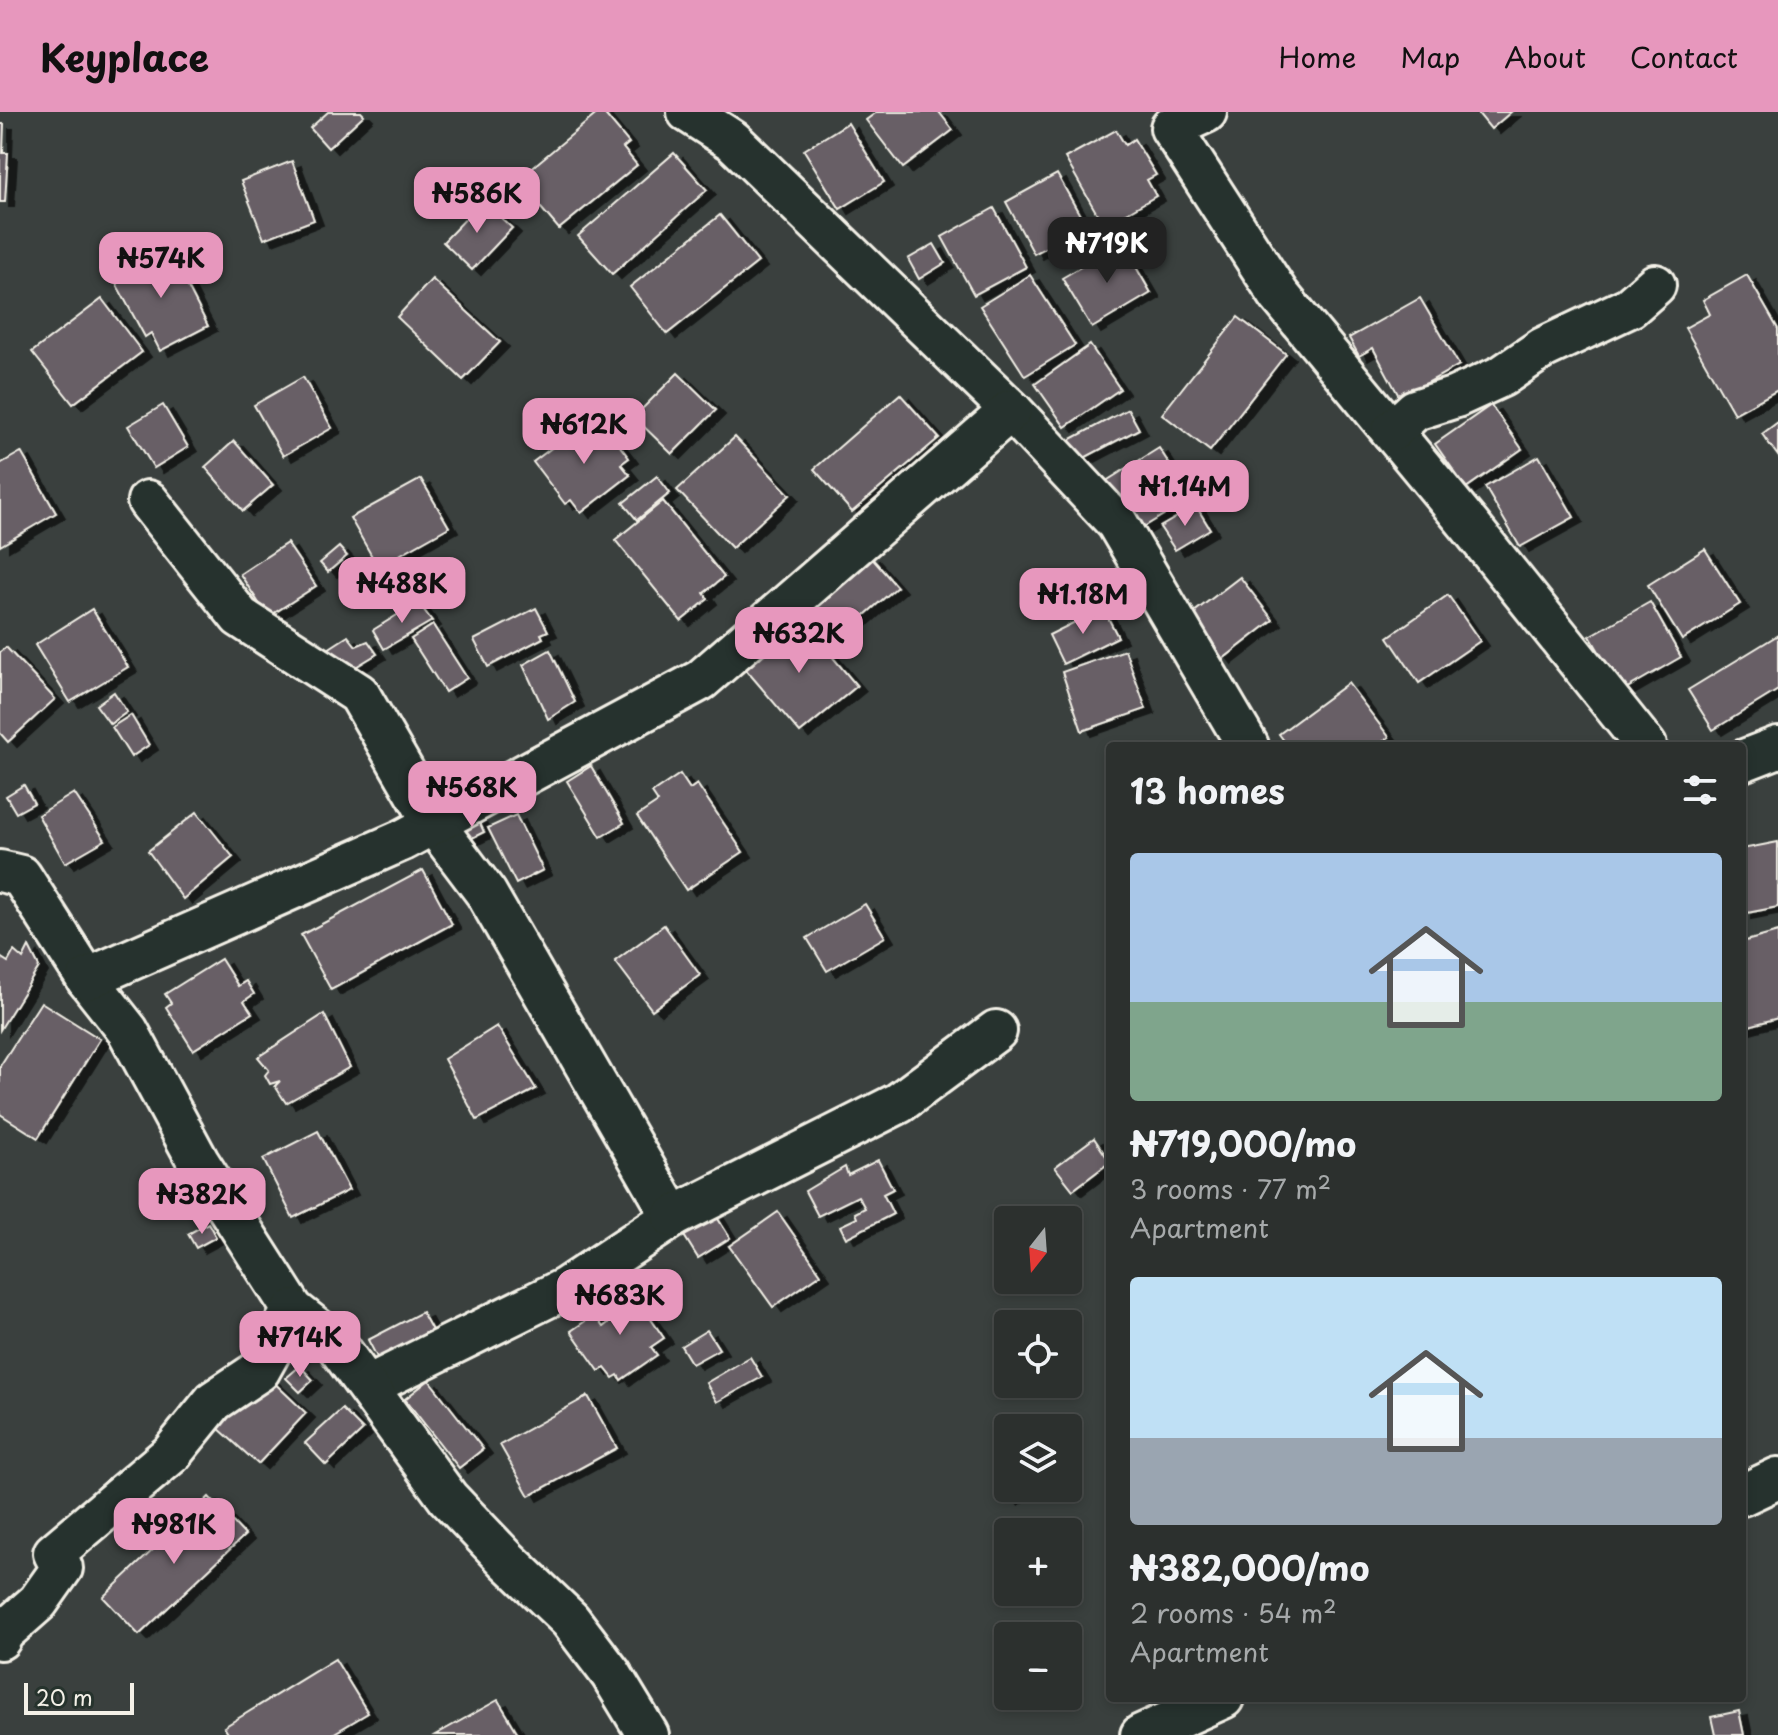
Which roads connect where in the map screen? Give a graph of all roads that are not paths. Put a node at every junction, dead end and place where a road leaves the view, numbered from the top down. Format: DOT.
graph roads {
  1 [pos="1206,112"];
  2 [pos="707,118"];
  3 [pos="1655,285"];
  4 [pos="1011,410"];
  5 [pos="1392,431"];
  6 [pos="148,501"];
  7 [pos="1246,742"];
  8 [pos="1643,742"];
  9 [pos="1778,747"];
  10 [pos="1746,759"];
  11 [pos="434,824"];
  12 [pos="0,871"];
  13 [pos="87,979"];
  14 [pos="996,1031"];
  15 [pos="673,1217"];
  16 [pos="293,1310"];
  17 [pos="368,1386"];
  18 [pos="1778,1478"];
  19 [pos="1746,1493"];
  20 [pos="0,1639"];
  21 [pos="1214,1702"];
  22 [pos="648,1735"];
  23 [pos="1141,1735"];
  1 -- 5 [label="street"];
  2 -- 4 [label="street"];
  3 -- 5 [label="street"];
  4 -- 7 [label="street"];
  4 -- 11 [label="street"];
  5 -- 8 [label="street"];
  6 -- 11 [label="street"];
  9 -- 10 [label="street"];
  11 -- 13 [label="street"];
  11 -- 15 [label="street"];
  12 -- 13 [label="street"];
  13 -- 16 [label="street"];
  14 -- 15 [label="street"];
  15 -- 17 [label="street"];
  16 -- 17 [label="street"];
  16 -- 20 [label="street"];
  17 -- 22 [label="street"];
  18 -- 19 [label="street"];
  21 -- 23 [label="street"];
}
